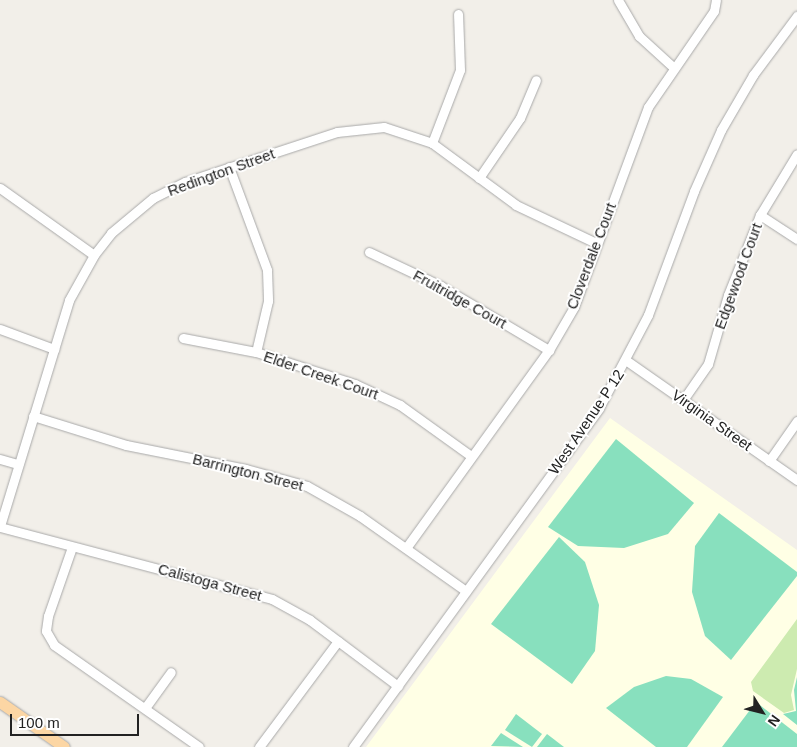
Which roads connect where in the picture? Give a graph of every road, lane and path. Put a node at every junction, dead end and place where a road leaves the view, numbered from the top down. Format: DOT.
graph roads {
  1 [pos="618,0"];
  2 [pos="716,0"];
  3 [pos="458,14"];
  4 [pos="797,16"];
  5 [pos="673,67"];
  6 [pos="536,80"];
  7 [pos="432,143"];
  8 [pos="797,154"];
  9 [pos="229,167"];
  10 [pos="479,178"];
  11 [pos="0,188"];
  12 [pos="760,216"];
  13 [pos="797,239"];
  14 [pos="596,243"];
  15 [pos="369,252"];
  16 [pos="94,255"];
  17 [pos="0,329"];
  18 [pos="184,338"];
  19 [pos="54,349"];
  20 [pos="549,350"];
  21 [pos="256,352"];
  22 [pos="627,360"];
  23 [pos="683,400"];
  24 [pos="34,416"];
  25 [pos="797,421"];
  26 [pos="471,456"];
  27 [pos="0,459"];
  28 [pos="769,461"];
  29 [pos="18,464"];
  30 [pos="797,480"];
  31 [pos="0,527"];
  32 [pos="72,547"];
  33 [pos="406,548"];
  34 [pos="466,591"];
  35 [pos="338,641"];
  36 [pos="171,672"];
  37 [pos="398,686"];
  38 [pos="0,702"];
  39 [pos="145,708"];
  40 [pos="64,747"];
  41 [pos="199,747"];
  42 [pos="259,747"];
  43 [pos="353,747"];
  1 -- 5 [label="street"];
  2 -- 5 [label="street, Cloverdale Court"];
  3 -- 7 [label="street"];
  4 -- 22 [label="street, West Avenue P 12"];
  5 -- 14 [label="street, Cloverdale Court"];
  6 -- 10 [label="street"];
  7 -- 9 [label="street, Redington Street"];
  7 -- 10 [label="street, Redington Street"];
  8 -- 12 [label="street, Edgewood Court"];
  9 -- 16 [label="street, Redington Street"];
  9 -- 21 [label="street"];
  10 -- 14 [label="street, Redington Street"];
  11 -- 16 [label="street"];
  12 -- 13 [label="street"];
  12 -- 23 [label="street, Edgewood Court"];
  14 -- 20 [label="street, Cloverdale Court"];
  15 -- 20 [label="street, Fruitridge Court"];
  16 -- 19 [label="street, Redington Street"];
  17 -- 19 [label="street"];
  18 -- 21 [label="street, Elder Creek Court"];
  19 -- 24 [label="street, Redington Street"];
  20 -- 26 [label="street, Cloverdale Court"];
  21 -- 26 [label="street, Elder Creek Court"];
  22 -- 23 [label="street, Virginia Street"];
  22 -- 34 [label="street, West Avenue P 12"];
  23 -- 28 [label="street, Virginia Street"];
  24 -- 29 [label="street, Redington Street"];
  24 -- 33 [label="street, Barrington Street"];
  25 -- 28 [label="street"];
  26 -- 33 [label="street, Cloverdale Court"];
  27 -- 29 [label="street"];
  28 -- 30 [label="street, Virginia Street"];
  29 -- 31 [label="street, Redington Street"];
  31 -- 32 [label="street, Calistoga Street"];
  32 -- 35 [label="street, Calistoga Street"];
  32 -- 39 [label="street"];
  33 -- 34 [label="street, Barrington Street"];
  34 -- 37 [label="street, West Avenue P 12"];
  35 -- 37 [label="street, Calistoga Street"];
  35 -- 42 [label="street"];
  36 -- 39 [label="street"];
  37 -- 43 [label="street, West Avenue P 12"];
  38 -- 40 [label="main road"];
  39 -- 41 [label="street"];
}
